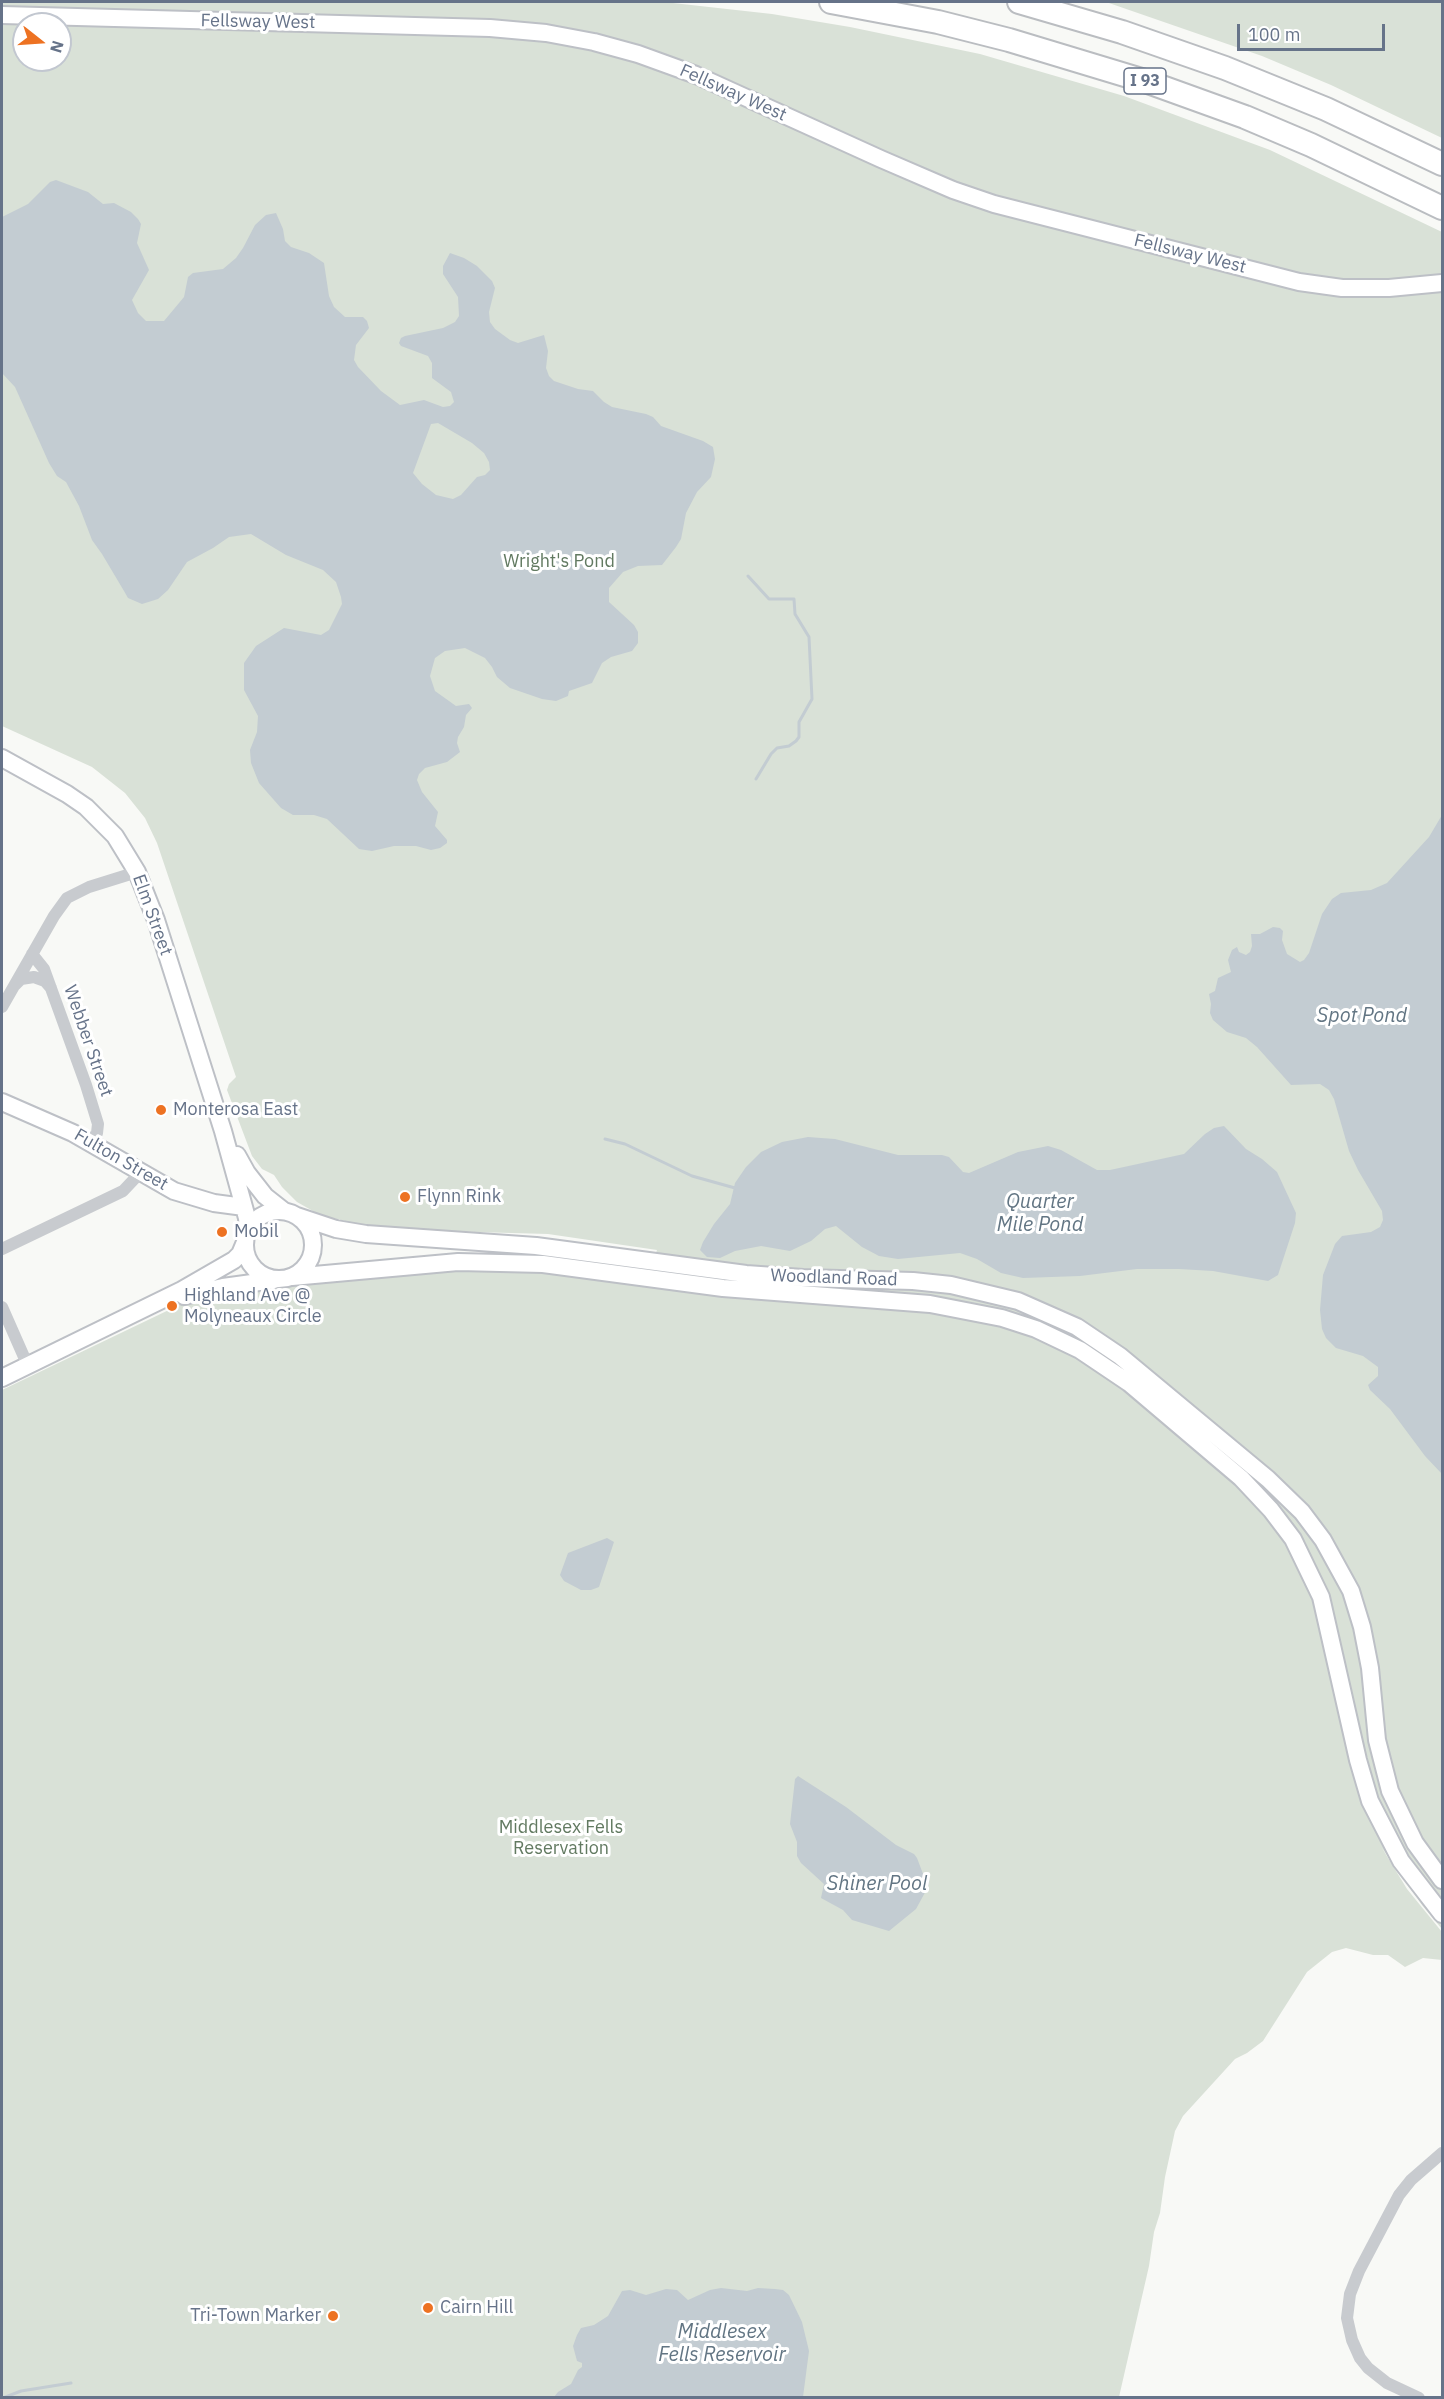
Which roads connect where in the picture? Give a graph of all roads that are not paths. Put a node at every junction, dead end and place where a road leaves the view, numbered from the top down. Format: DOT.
graph roads {
  1 [pos="831,2"];
  2 [pos="1019,2"];
  3 [pos="2,15"];
  4 [pos="1443,164"];
  5 [pos="1443,208"];
  6 [pos="1443,283"];
  7 [pos="2,758"];
  8 [pos="137,872"];
  9 [pos="32,954"];
  10 [pos="12,988"];
  11 [pos="51,988"];
  12 [pos="2,1007"];
  13 [pos="2,1102"];
  14 [pos="224,1131"];
  15 [pos="92,1143"];
  16 [pos="140,1173"];
  17 [pos="244,1207"];
  18 [pos="290,1214"];
  19 [pos="247,1237"];
  20 [pos="2,1249"];
  21 [pos="684,1275"];
  22 [pos="285,1278"];
  23 [pos="157,1304"];
  24 [pos="2,1307"];
  25 [pos="28,1366"];
  26 [pos="2,1378"];
  27 [pos="1302,1512"];
  28 [pos="1284,1526"];
  29 [pos="1371,1687"];
  30 [pos="1342,1691"];
  31 [pos="1443,1880"];
  32 [pos="1443,1914"];
  33 [pos="1443,2153"];
  34 [pos="1419,2397"];
  1 -- 5 [label="highway, I 93"];
  2 -- 4 [label="highway, I 93"];
  3 -- 6 [label="main road, Fellsway West"];
  7 -- 8 [label="main road, Elm Street"];
  8 -- 9 [label="street"];
  8 -- 14 [label="main road, Elm Street"];
  9 -- 10 [label="street"];
  9 -- 11 [label="street, Webber Street"];
  10 -- 11 [label="street"];
  10 -- 12 [label="street"];
  11 -- 15 [label="street, Webber Street"];
  13 -- 15 [label="main road, Fulton Street"];
  14 -- 17 [label="main road, Elm Street"];
  14 -- 18 [label="main road, Elm Street"];
  15 -- 16 [label="main road, Fulton Street"];
  16 -- 17 [label="main road, Fulton Street"];
  16 -- 20 [label="street"];
  17 -- 19 [label="main road, Elm Street"];
  18 -- 19 [label="main road"];
  18 -- 21 [label="main road, Woodland Road"];
  18 -- 22 [label="main road"];
  19 -- 22 [label="main road"];
  19 -- 23 [label="main road"];
  21 -- 22 [label="main road, Woodland Road"];
  21 -- 27 [label="main road, Woodland Road"];
  21 -- 28 [label="main road, Woodland Road"];
  22 -- 23 [label="main road, Woodland Road"];
  23 -- 25 [label="main road"];
  24 -- 25 [label="street"];
  25 -- 26 [label="main road"];
  27 -- 28 [label="main road"];
  27 -- 29 [label="main road, Woodland Road"];
  28 -- 30 [label="main road, Woodland Road"];
  29 -- 30 [label="main road"];
  29 -- 31 [label="main road, Woodland Road"];
  30 -- 32 [label="main road, Woodland Road"];
  33 -- 34 [label="street"];
}
